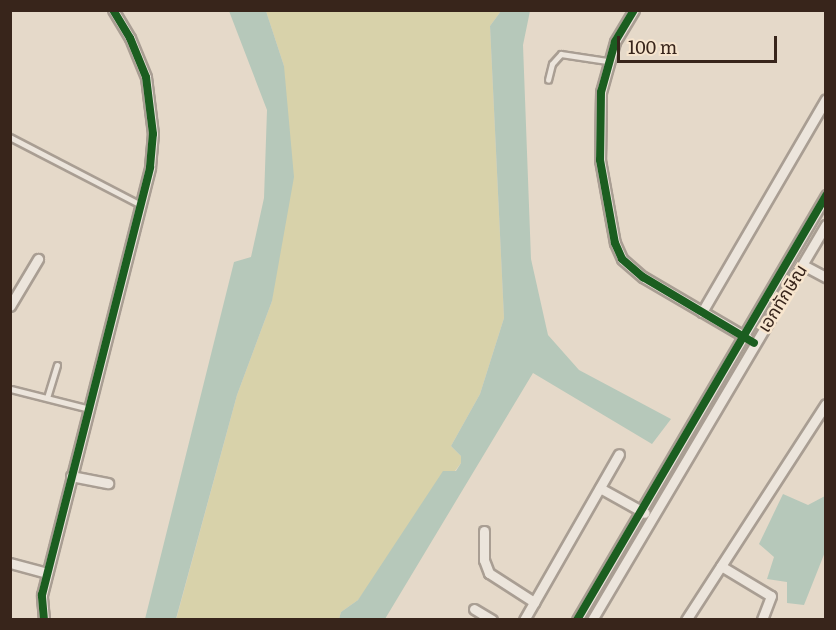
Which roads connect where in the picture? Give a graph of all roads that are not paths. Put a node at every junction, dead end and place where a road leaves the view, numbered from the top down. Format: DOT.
graph roads {
  1 [pos="113,10"];
  2 [pos="634,10"];
  3 [pos="608,62"];
  4 [pos="548,80"];
  5 [pos="825,99"];
  6 [pos="10,137"];
  7 [pos="825,195"];
  8 [pos="141,205"];
  9 [pos="825,225"];
  10 [pos="38,259"];
  11 [pos="803,265"];
  12 [pos="825,277"];
  13 [pos="10,306"];
  14 [pos="702,312"];
  15 [pos="742,336"];
  16 [pos="754,343"];
  17 [pos="57,365"];
  18 [pos="11,388"];
  19 [pos="47,398"];
  20 [pos="825,404"];
  21 [pos="90,409"];
  22 [pos="619,454"];
  23 [pos="71,476"];
  24 [pos="108,483"];
  25 [pos="600,488"];
  26 [pos="640,510"];
  27 [pos="652,516"];
  28 [pos="484,531"];
  29 [pos="10,563"];
  30 [pos="720,566"];
  31 [pos="47,573"];
  32 [pos="534,602"];
  33 [pos="474,609"];
  34 [pos="44,620"];
  35 [pos="492,620"];
  36 [pos="524,620"];
  37 [pos="577,620"];
  38 [pos="592,620"];
  39 [pos="686,620"];
  40 [pos="762,620"];
  1 -- 8 [label="street"];
  2 -- 3 [label="street"];
  3 -- 4 [label="lane"];
  3 -- 14 [label="street"];
  5 -- 14 [label="street"];
  6 -- 8 [label="lane"];
  7 -- 15 [label="street"];
  8 -- 21 [label="street"];
  9 -- 11 [label="street, เอกทักษิณ"];
  10 -- 13 [label="street"];
  11 -- 12 [label="street"];
  11 -- 16 [label="street, เอกทักษิณ"];
  14 -- 15 [label="street"];
  15 -- 16 [label="street"];
  15 -- 26 [label="street"];
  16 -- 27 [label="street, เอกทักษิณ"];
  17 -- 19 [label="lane"];
  18 -- 19 [label="lane"];
  19 -- 21 [label="lane"];
  20 -- 30 [label="street"];
  21 -- 23 [label="street"];
  22 -- 25 [label="street"];
  23 -- 24 [label="street"];
  23 -- 31 [label="street"];
  25 -- 26 [label="street"];
  25 -- 32 [label="street"];
  26 -- 27 [label="street"];
  26 -- 37 [label="street"];
  27 -- 38 [label="street, เอกทักษิณ"];
  28 -- 32 [label="street"];
  29 -- 31 [label="street"];
  30 -- 39 [label="street"];
  30 -- 40 [label="street"];
  31 -- 34 [label="street"];
  32 -- 36 [label="street"];
  33 -- 35 [label="street"];
}
